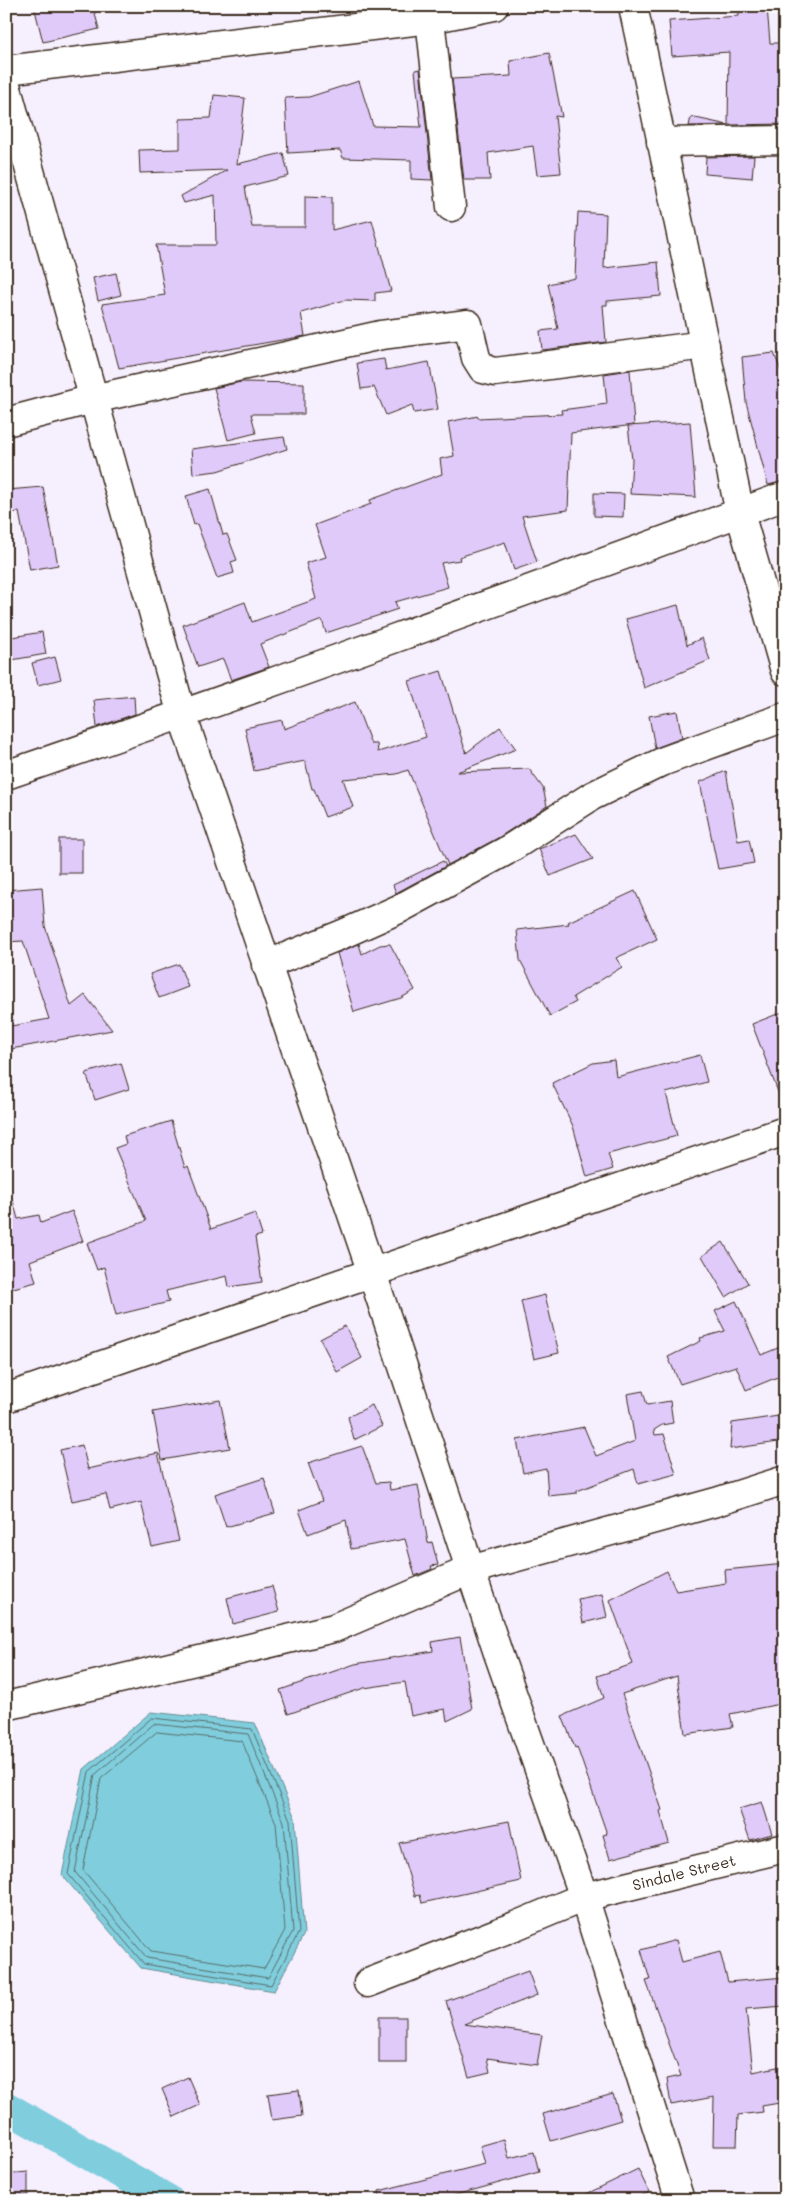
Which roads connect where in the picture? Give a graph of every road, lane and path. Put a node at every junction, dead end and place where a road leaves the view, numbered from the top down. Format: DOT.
graph roads {
  1 [pos="494,6"];
  2 [pos="633,6"];
  3 [pos="430,19"];
  4 [pos="6,70"];
  5 [pos="6,85"];
  6 [pos="785,140"];
  7 [pos="661,142"];
  8 [pos="451,207"];
  9 [pos="704,345"];
  10 [pos="93,398"];
  11 [pos="6,422"];
  12 [pos="785,496"];
  13 [pos="740,513"];
  14 [pos="785,671"];
  15 [pos="182,715"];
  16 [pos="785,717"];
  17 [pos="6,775"];
  18 [pos="266,965"];
  19 [pos="785,1131"];
  20 [pos="372,1273"];
  21 [pos="6,1398"];
  22 [pos="785,1480"];
  23 [pos="470,1570"];
  24 [pos="6,1706"];
  25 [pos="785,1848"];
  26 [pos="584,1897"];
  27 [pos="368,1983"];
  28 [pos="680,2200"];
  1 -- 3 [label="street"];
  2 -- 7 [label="street"];
  3 -- 4 [label="street"];
  3 -- 8 [label="street"];
  5 -- 10 [label="street"];
  6 -- 7 [label="street"];
  7 -- 9 [label="street"];
  9 -- 10 [label="street"];
  9 -- 13 [label="street"];
  10 -- 11 [label="street"];
  10 -- 15 [label="street"];
  12 -- 13 [label="street"];
  13 -- 14 [label="street"];
  13 -- 15 [label="street"];
  15 -- 17 [label="street"];
  15 -- 18 [label="street"];
  16 -- 18 [label="street"];
  18 -- 20 [label="street"];
  19 -- 20 [label="street"];
  20 -- 21 [label="street"];
  20 -- 23 [label="street"];
  22 -- 23 [label="street"];
  23 -- 24 [label="street"];
  23 -- 26 [label="street"];
  25 -- 26 [label="street, Sindale Street"];
  26 -- 27 [label="street, Sindale Street"];
  26 -- 28 [label="street"];
}
